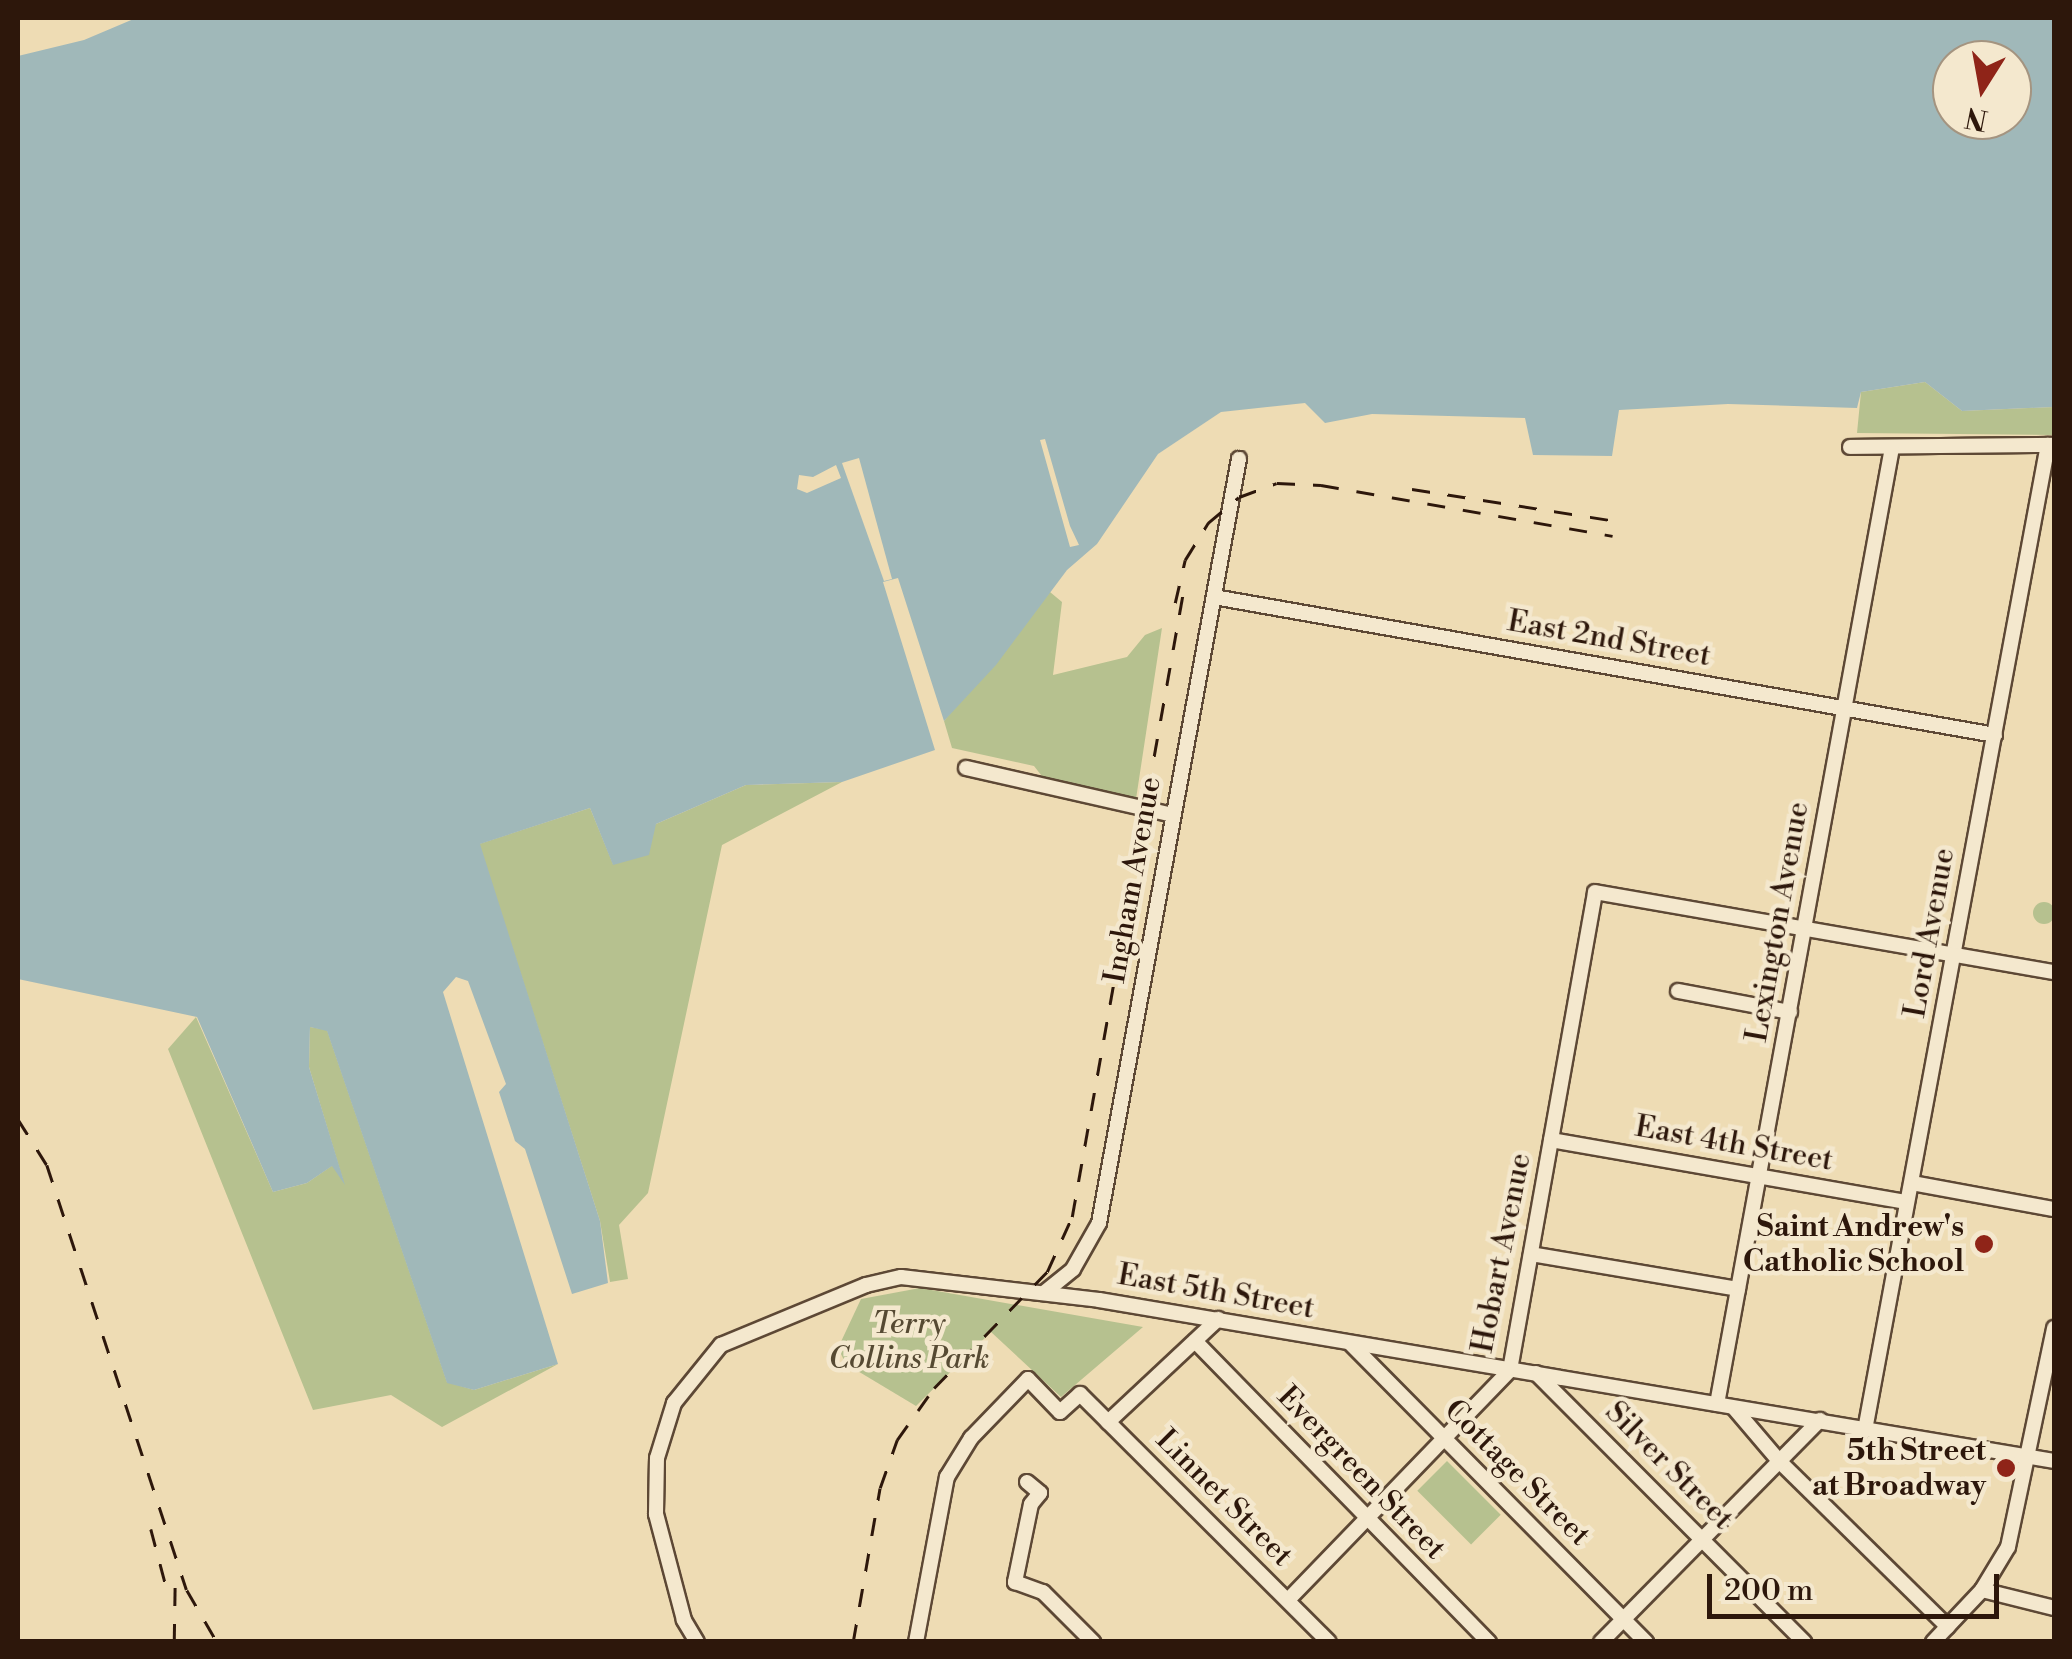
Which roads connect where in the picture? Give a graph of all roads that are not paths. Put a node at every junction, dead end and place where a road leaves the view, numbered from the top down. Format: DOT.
graph roads {
  1 [pos="2051,445"];
  2 [pos="1850,447"];
  3 [pos="1892,448"];
  4 [pos="1239,459"];
  5 [pos="1214,597"];
  6 [pos="1845,709"];
  7 [pos="1995,735"];
  8 [pos="966,768"];
  9 [pos="1172,815"];
  10 [pos="1805,927"];
  11 [pos="1954,953"];
  12 [pos="2054,972"];
  13 [pos="1678,990"];
  14 [pos="1790,1012"];
  15 [pos="1551,1140"];
  16 [pos="1759,1177"];
  17 [pos="1912,1183"];
  18 [pos="1907,1202"];
  19 [pos="2054,1209"];
  20 [pos="1531,1254"];
  21 [pos="1738,1289"];
  22 [pos="1045,1292"];
  23 [pos="1218,1319"];
  24 [pos="2054,1338"];
  25 [pos="1195,1340"];
  26 [pos="1350,1342"];
  27 [pos="1510,1370"];
  28 [pos="1536,1374"];
  29 [pos="1716,1404"];
  30 [pos="1734,1408"];
  31 [pos="1820,1420"];
  32 [pos="1108,1422"];
  33 [pos="1865,1430"];
  34 [pos="1447,1442"];
  35 [pos="2031,1457"];
  36 [pos="2054,1461"];
  37 [pos="1780,1462"];
  38 [pos="1027,1482"];
  39 [pos="1367,1521"];
  40 [pos="1704,1540"];
  41 [pos="1982,1590"];
  42 [pos="1288,1600"];
  43 [pos="2054,1608"];
  44 [pos="1624,1620"];
  45 [pos="1948,1627"];
  46 [pos="697,1642"];
  47 [pos="916,1642"];
  48 [pos="1093,1642"];
  49 [pos="1329,1642"];
  50 [pos="1489,1642"];
  51 [pos="1601,1642"];
  52 [pos="1646,1642"];
  53 [pos="1804,1642"];
  54 [pos="1934,1642"];
  1 -- 3 [label="street"];
  1 -- 7 [label="street, Lord Avenue"];
  2 -- 3 [label="street"];
  3 -- 6 [label="street, Lexington Avenue"];
  4 -- 5 [label="street, Ingham Avenue"];
  5 -- 6 [label="street, East 2nd Street"];
  5 -- 9 [label="street, Ingham Avenue"];
  6 -- 7 [label="street, East 2nd Street"];
  6 -- 10 [label="street, Lexington Avenue"];
  7 -- 11 [label="street, Lord Avenue"];
  8 -- 9 [label="street"];
  9 -- 22 [label="street, Ingham Avenue"];
  10 -- 11 [label="street"];
  10 -- 14 [label="street, Lexington Avenue"];
  10 -- 15 [label="street, Hobart Avenue"];
  11 -- 12 [label="street"];
  11 -- 17 [label="street, Lord Avenue"];
  13 -- 14 [label="street"];
  14 -- 16 [label="street, Lexington Avenue"];
  15 -- 16 [label="street, East 4th Street"];
  15 -- 20 [label="street, Hobart Avenue"];
  16 -- 18 [label="street, East 4th Street"];
  16 -- 21 [label="street, Lexington Avenue"];
  17 -- 18 [label="street, Lord Avenue"];
  17 -- 19 [label="street"];
  18 -- 33 [label="street, Lord Avenue"];
  20 -- 21 [label="street"];
  20 -- 27 [label="street, Hobart Avenue"];
  21 -- 29 [label="street, Lexington Avenue"];
  22 -- 23 [label="street, East 5th Street"];
  22 -- 46 [label="street, East 5th Street"];
  23 -- 25 [label="street"];
  23 -- 26 [label="street, East 5th Street"];
  24 -- 35 [label="street"];
  25 -- 32 [label="street"];
  25 -- 39 [label="street, Evergreen Street"];
  26 -- 27 [label="street, East 5th Street"];
  26 -- 34 [label="street, Cottage Street"];
  27 -- 28 [label="street, East 5th Street"];
  27 -- 34 [label="street, Hobart Avenue"];
  28 -- 29 [label="street, East 5th Street"];
  28 -- 40 [label="street, Silver Street"];
  29 -- 30 [label="street, East 5th Street"];
  30 -- 31 [label="street, East 5th Street"];
  30 -- 37 [label="street"];
  31 -- 33 [label="street, East 5th Street"];
  31 -- 37 [label="street"];
  32 -- 42 [label="street, Linnet Street"];
  32 -- 47 [label="street, Linnet Street"];
  33 -- 35 [label="street, East 5th Street"];
  34 -- 39 [label="street, Hobart Avenue"];
  34 -- 44 [label="street, Cottage Street"];
  35 -- 36 [label="street, East 5th Street"];
  35 -- 41 [label="street"];
  37 -- 40 [label="street"];
  37 -- 45 [label="street"];
  38 -- 48 [label="street"];
  39 -- 42 [label="street, Hobart Avenue"];
  39 -- 50 [label="street, Evergreen Street"];
  40 -- 44 [label="street"];
  40 -- 53 [label="street, Silver Street"];
  41 -- 43 [label="street"];
  41 -- 45 [label="street"];
  42 -- 49 [label="street, Linnet Street"];
  44 -- 51 [label="street"];
  44 -- 52 [label="street, Cottage Street"];
  45 -- 54 [label="street"];
}
